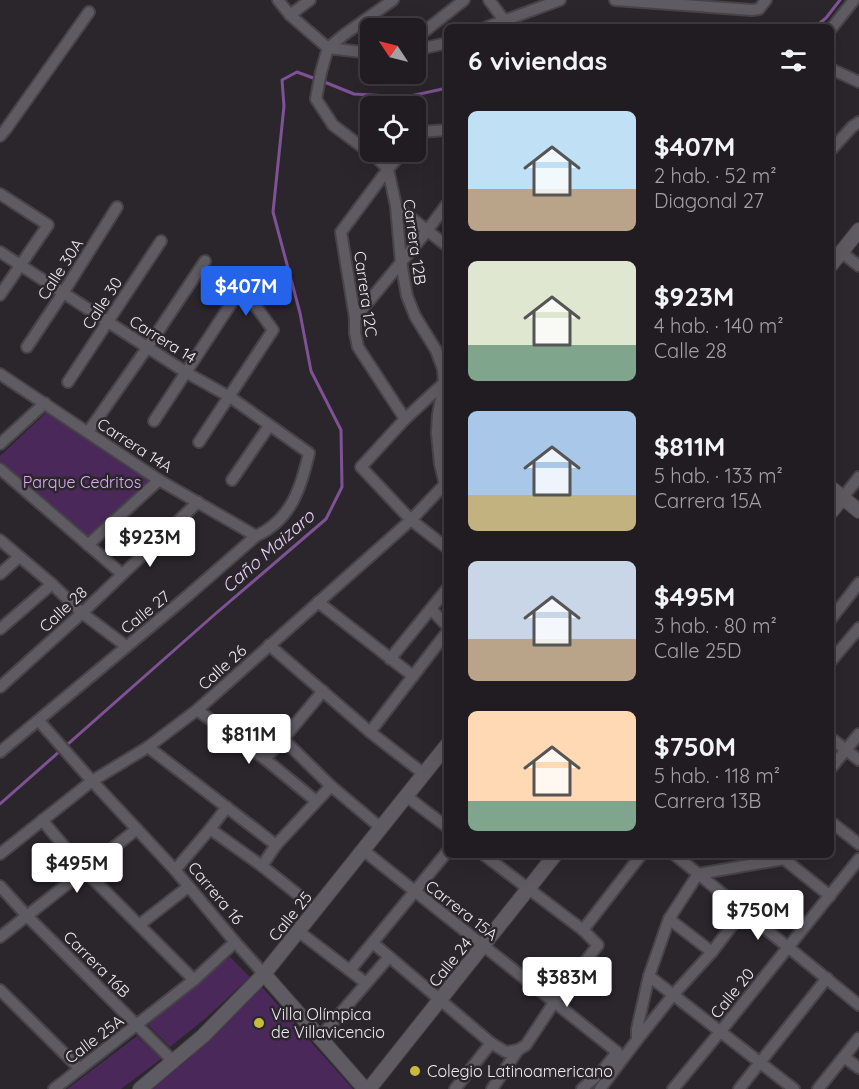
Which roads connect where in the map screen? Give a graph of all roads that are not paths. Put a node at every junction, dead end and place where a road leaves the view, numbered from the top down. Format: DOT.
graph roads {
  1 [pos="278,0"];
  2 [pos="310,0"];
  3 [pos="393,0"];
  4 [pos="464,0"];
  5 [pos="489,0"];
  6 [pos="560,0"];
  7 [pos="615,0"];
  8 [pos="766,0"];
  9 [pos="854,0"];
  10 [pos="89,12"];
  11 [pos="290,15"];
  12 [pos="504,20"];
  13 [pos="494,24"];
  14 [pos="834,25"];
  15 [pos="426,30"];
  16 [pos="444,44"];
  17 [pos="328,48"];
  18 [pos="426,48"];
  19 [pos="360,53"];
  20 [pos="834,70"];
  21 [pos="859,82"];
  22 [pos="859,122"];
  23 [pos="444,130"];
  24 [pos="426,133"];
  25 [pos="0,136"];
  26 [pos="836,136"];
  27 [pos="394,162"];
  28 [pos="388,169"];
  29 [pos="0,194"];
  30 [pos="396,206"];
  31 [pos="117,207"];
  32 [pos="444,208"];
  33 [pos="859,230"];
  34 [pos="428,231"];
  35 [pos="161,241"];
  36 [pos="444,244"];
  37 [pos="0,252"];
  38 [pos="842,252"];
  39 [pos="205,261"];
  40 [pos="834,261"];
  41 [pos="401,262"];
  42 [pos="21,266"];
  43 [pos="859,266"];
  44 [pos="63,292"];
  45 [pos="0,296"];
  46 [pos="355,318"];
  47 [pos="108,322"];
  48 [pos="27,347"];
  49 [pos="147,348"];
  50 [pos="187,373"];
  51 [pos="444,375"];
  52 [pos="1,377"];
  53 [pos="68,382"];
  54 [pos="444,382"];
  55 [pos="444,386"];
  56 [pos="230,397"];
  57 [pos="45,403"];
  58 [pos="405,419"];
  59 [pos="154,421"];
  60 [pos="269,426"];
  61 [pos="88,432"];
  62 [pos="199,442"];
  63 [pos="0,444"];
  64 [pos="309,453"];
  65 [pos="0,469"];
  66 [pos="444,477"];
  67 [pos="859,477"];
  68 [pos="159,480"];
  69 [pos="232,480"];
  70 [pos="444,485"];
  71 [pos="834,490"];
  72 [pos="843,497"];
  73 [pos="198,502"];
  74 [pos="834,508"];
  75 [pos="859,511"];
  76 [pos="411,520"];
  77 [pos="256,536"];
  78 [pos="0,540"];
  79 [pos="88,545"];
  80 [pos="444,546"];
  81 [pos="19,557"];
  82 [pos="0,574"];
  83 [pos="122,574"];
  84 [pos="52,584"];
  85 [pos="857,590"];
  86 [pos="444,593"];
  87 [pos="318,602"];
  88 [pos="431,609"];
  89 [pos="82,613"];
  90 [pos="834,616"];
  91 [pos="444,623"];
  92 [pos="859,628"];
  93 [pos="0,629"];
  94 [pos="444,636"];
  95 [pos="268,645"];
  96 [pos="126,646"];
  97 [pos="834,655"];
  98 [pos="390,659"];
  99 [pos="412,676"];
  100 [pos="0,687"];
  101 [pos="322,691"];
  102 [pos="197,710"];
  103 [pos="39,721"];
  104 [pos="370,732"];
  105 [pos="859,734"];
  106 [pos="283,740"];
  107 [pos="834,740"];
  108 [pos="148,747"];
  109 [pos="444,749"];
  110 [pos="846,750"];
  111 [pos="0,752"];
  112 [pos="265,759"];
  113 [pos="859,760"];
  114 [pos="834,764"];
  115 [pos="424,774"];
  116 [pos="92,781"];
  117 [pos="331,786"];
  118 [pos="406,796"];
  119 [pos="316,801"];
  120 [pos="227,807"];
  121 [pos="42,820"];
  122 [pos="834,824"];
  123 [pos="444,825"];
  124 [pos="381,828"];
  125 [pos="137,829"];
  126 [pos="210,829"];
  127 [pos="859,844"];
  128 [pos="276,845"];
  129 [pos="363,850"];
  130 [pos="0,854"];
  131 [pos="444,856"];
  132 [pos="488,858"];
  133 [pos="553,858"];
  134 [pos="639,858"];
  135 [pos="679,858"];
  136 [pos="778,858"];
  137 [pos="784,858"];
  138 [pos="858,862"];
  139 [pos="261,866"];
  140 [pos="84,870"];
  141 [pos="175,870"];
  142 [pos="698,874"];
  143 [pos="0,886"];
  144 [pos="188,887"];
  145 [pos="529,889"];
  146 [pos="415,891"];
  147 [pos="830,896"];
  148 [pos="316,909"];
  149 [pos="744,910"];
  150 [pos="27,916"];
  151 [pos="669,919"];
  152 [pos="139,926"];
  153 [pos="583,930"];
  154 [pos="298,931"];
  155 [pos="0,937"];
  156 [pos="235,942"];
  157 [pos="372,943"];
  158 [pos="484,946"];
  159 [pos="788,948"];
  160 [pos="712,952"];
  161 [pos="389,957"];
  162 [pos="350,970"];
  163 [pos="264,974"];
  164 [pos="649,976"];
  165 [pos="827,978"];
  166 [pos="194,980"];
  167 [pos="366,983"];
  168 [pos="0,990"];
  169 [pos="673,996"];
  170 [pos="440,1000"];
  171 [pos="555,1001"];
  172 [pos="859,1005"];
  173 [pos="138,1025"];
  174 [pos="720,1032"];
  175 [pos="320,1037"];
  176 [pos="859,1038"];
  177 [pos="490,1043"];
  178 [pos="634,1044"];
  179 [pos="518,1050"];
  180 [pos="617,1052"];
  181 [pos="844,1057"];
  182 [pos="174,1062"];
  183 [pos="760,1062"];
  184 [pos="859,1068"];
  185 [pos="80,1069"];
  186 [pos="457,1088"];
  187 [pos="54,1089"];
  188 [pos="140,1089"];
  189 [pos="367,1089"];
  190 [pos="492,1089"];
  191 [pos="582,1089"];
  192 [pos="600,1089"];
  193 [pos="673,1089"];
  194 [pos="739,1089"];
  195 [pos="794,1089"];
  196 [pos="818,1089"];
  1 -- 11 [label="street"];
  2 -- 11 [label="street"];
  3 -- 17 [label="street"];
  4 -- 15 [label="street"];
  5 -- 12 [label="street"];
  6 -- 12 [label="street"];
  7 -- 8 [label="street"];
  9 -- 14 [label="street"];
  10 -- 25 [label="street"];
  11 -- 17 [label="street"];
  12 -- 13 [label="street"];
  16 -- 18 [label="street"];
  17 -- 19 [label="street"];
  17 -- 28 [label="street"];
  20 -- 21 [label="street"];
  22 -- 26 [label="street"];
  23 -- 24 [label="street"];
  27 -- 28 [label="street"];
  28 -- 30 [label="street, Carrera 12B"];
  28 -- 46 [label="street, Carrera 12C"];
  29 -- 42 [label="street"];
  30 -- 34 [label="street"];
  30 -- 41 [label="street, Carrera 12B"];
  31 -- 44 [label="street, Calle 30A"];
  32 -- 34 [label="street"];
  33 -- 38 [label="street"];
  34 -- 36 [label="street"];
  34 -- 41 [label="street"];
  35 -- 47 [label="street, Calle 30"];
  37 -- 42 [label="street, Carrera 14"];
  38 -- 40 [label="street"];
  38 -- 43 [label="street"];
  39 -- 49 [label="street"];
  41 -- 46 [label="street"];
  41 -- 51 [label="street, Carrera 12B"];
  42 -- 44 [label="street, Carrera 14"];
  42 -- 45 [label="street"];
  44 -- 47 [label="street, Carrera 14"];
  44 -- 48 [label="street, Calle 30A"];
  46 -- 58 [label="street, Carrera 12C"];
  47 -- 49 [label="street, Carrera 14"];
  47 -- 53 [label="street, Calle 30"];
  49 -- 50 [label="street, Carrera 14"];
  49 -- 61 [label="street"];
  50 -- 56 [label="street, Carrera 14"];
  50 -- 56 [label="street"];
  50 -- 59 [label="street"];
  52 -- 57 [label="street, Carrera 14A"];
  54 -- 58 [label="street"];
  55 -- 66 [label="street"];
  56 -- 60 [label="street, Carrera 14"];
  56 -- 62 [label="street"];
  57 -- 61 [label="street, Carrera 14A"];
  57 -- 63 [label="street"];
  58 -- 76 [label="street"];
  60 -- 64 [label="street, Carrera 14"];
  60 -- 69 [label="street"];
  61 -- 68 [label="street, Carrera 14A"];
  64 -- 77 [label="street, Calle 27"];
  65 -- 79 [label="street"];
  67 -- 72 [label="street"];
  68 -- 73 [label="street, Carrera 14A"];
  68 -- 79 [label="street"];
  70 -- 76 [label="street, Calle 26"];
  71 -- 72 [label="street"];
  72 -- 74 [label="street"];
  72 -- 75 [label="street"];
  73 -- 77 [label="street, Carrera 14A"];
  73 -- 83 [label="street, Calle 28"];
  76 -- 80 [label="street"];
  76 -- 87 [label="street, Calle 26"];
  77 -- 96 [label="street, Calle 27"];
  78 -- 81 [label="street"];
  79 -- 83 [label="street"];
  81 -- 82 [label="street"];
  81 -- 84 [label="street"];
  83 -- 89 [label="street, Calle 28"];
  84 -- 89 [label="street"];
  84 -- 93 [label="street"];
  85 -- 90 [label="street"];
  86 -- 88 [label="street"];
  87 -- 95 [label="street, Calle 26"];
  87 -- 98 [label="street"];
  88 -- 91 [label="street"];
  88 -- 98 [label="street"];
  89 -- 96 [label="street"];
  89 -- 100 [label="street, Calle 28"];
  92 -- 97 [label="street"];
  94 -- 99 [label="street"];
  95 -- 101 [label="street"];
  95 -- 102 [label="street, Calle 26"];
  96 -- 103 [label="street, Calle 27"];
  98 -- 99 [label="street"];
  99 -- 104 [label="street"];
  101 -- 104 [label="street"];
  101 -- 106 [label="street"];
  102 -- 108 [label="street, Calle 26"];
  102 -- 112 [label="street"];
  103 -- 111 [label="street, Calle 27"];
  103 -- 116 [label="street, Carrera 16"];
  104 -- 115 [label="street"];
  105 -- 110 [label="street"];
  106 -- 112 [label="street"];
  106 -- 117 [label="street"];
  107 -- 110 [label="street"];
  108 -- 116 [label="street, Calle 26"];
  108 -- 120 [label="street"];
  109 -- 115 [label="street, Calle 25"];
  110 -- 113 [label="street"];
  110 -- 114 [label="street"];
  112 -- 119 [label="street"];
  115 -- 118 [label="street, Calle 25"];
  116 -- 121 [label="street, Calle 26"];
  116 -- 125 [label="street, Carrera 16"];
  117 -- 119 [label="street"];
  117 -- 124 [label="street"];
  118 -- 123 [label="street"];
  118 -- 124 [label="street, Calle 25"];
  119 -- 128 [label="street"];
  120 -- 126 [label="street"];
  120 -- 128 [label="street"];
  121 -- 130 [label="street, Calle 26"];
  121 -- 140 [label="street"];
  122 -- 127 [label="street"];
  124 -- 129 [label="street, Calle 25"];
  125 -- 140 [label="street"];
  125 -- 141 [label="street, Carrera 16"];
  126 -- 139 [label="street"];
  126 -- 141 [label="street"];
  128 -- 139 [label="street"];
  129 -- 146 [label="street, Carrera 15A"];
  129 -- 148 [label="street, Calle 25"];
  131 -- 146 [label="street"];
  132 -- 145 [label="street"];
  133 -- 145 [label="street, Calle 24"];
  134 -- 153 [label="street"];
  135 -- 142 [label="street"];
  136 -- 142 [label="street"];
  137 -- 147 [label="street"];
  138 -- 147 [label="street, Calle 20"];
  139 -- 148 [label="street"];
  140 -- 150 [label="street"];
  140 -- 152 [label="street"];
  141 -- 144 [label="street, Carrera 16"];
  142 -- 149 [label="street"];
  142 -- 151 [label="street"];
  143 -- 150 [label="street, Carrera 16B"];
  144 -- 152 [label="street"];
  144 -- 156 [label="street, Carrera 16"];
  145 -- 153 [label="street"];
  145 -- 158 [label="street, Calle 24"];
  146 -- 157 [label="street"];
  146 -- 158 [label="street, Carrera 15A"];
  147 -- 159 [label="street, Calle 20"];
  148 -- 154 [label="street, Calle 25"];
  149 -- 159 [label="street"];
  149 -- 160 [label="street"];
  150 -- 155 [label="street"];
  150 -- 173 [label="street, Carrera 16B"];
  151 -- 160 [label="street"];
  151 -- 164 [label="street"];
  152 -- 166 [label="street"];
  153 -- 171 [label="street"];
  154 -- 162 [label="street"];
  154 -- 163 [label="street, Calle 25"];
  156 -- 163 [label="street, Carrera 16"];
  156 -- 166 [label="street, Calle 25A"];
  157 -- 161 [label="street"];
  157 -- 162 [label="street"];
  158 -- 170 [label="street, Calle 24"];
  158 -- 171 [label="street, Carrera 15A"];
  159 -- 165 [label="street"];
  159 -- 174 [label="street, Calle 20"];
  160 -- 169 [label="street"];
  161 -- 167 [label="street"];
  161 -- 170 [label="street"];
  162 -- 167 [label="street"];
  163 -- 175 [label="street, Carrera 16"];
  163 -- 182 [label="street, Calle 25"];
  164 -- 169 [label="street"];
  164 -- 178 [label="street"];
  165 -- 172 [label="street"];
  165 -- 183 [label="street"];
  166 -- 173 [label="street, Calle 25A"];
  167 -- 175 [label="street"];
  168 -- 185 [label="street"];
  169 -- 174 [label="street"];
  169 -- 178 [label="street"];
  170 -- 177 [label="street"];
  170 -- 189 [label="street, Calle 24"];
  171 -- 179 [label="street"];
  171 -- 180 [label="street, Carrera 15A"];
  173 -- 182 [label="street, Carrera 16B"];
  173 -- 185 [label="street, Calle 25A"];
  174 -- 183 [label="street"];
  174 -- 193 [label="street, Calle 20"];
  175 -- 189 [label="street, Carrera 16"];
  176 -- 181 [label="street"];
  177 -- 179 [label="street"];
  177 -- 186 [label="street"];
  178 -- 180 [label="street"];
  178 -- 192 [label="street"];
  179 -- 190 [label="street"];
  180 -- 191 [label="street"];
  181 -- 184 [label="street"];
  181 -- 196 [label="street"];
  182 -- 188 [label="street, Calle 25"];
  183 -- 194 [label="street"];
  183 -- 195 [label="street"];
  185 -- 187 [label="street, Calle 25A"];
}
